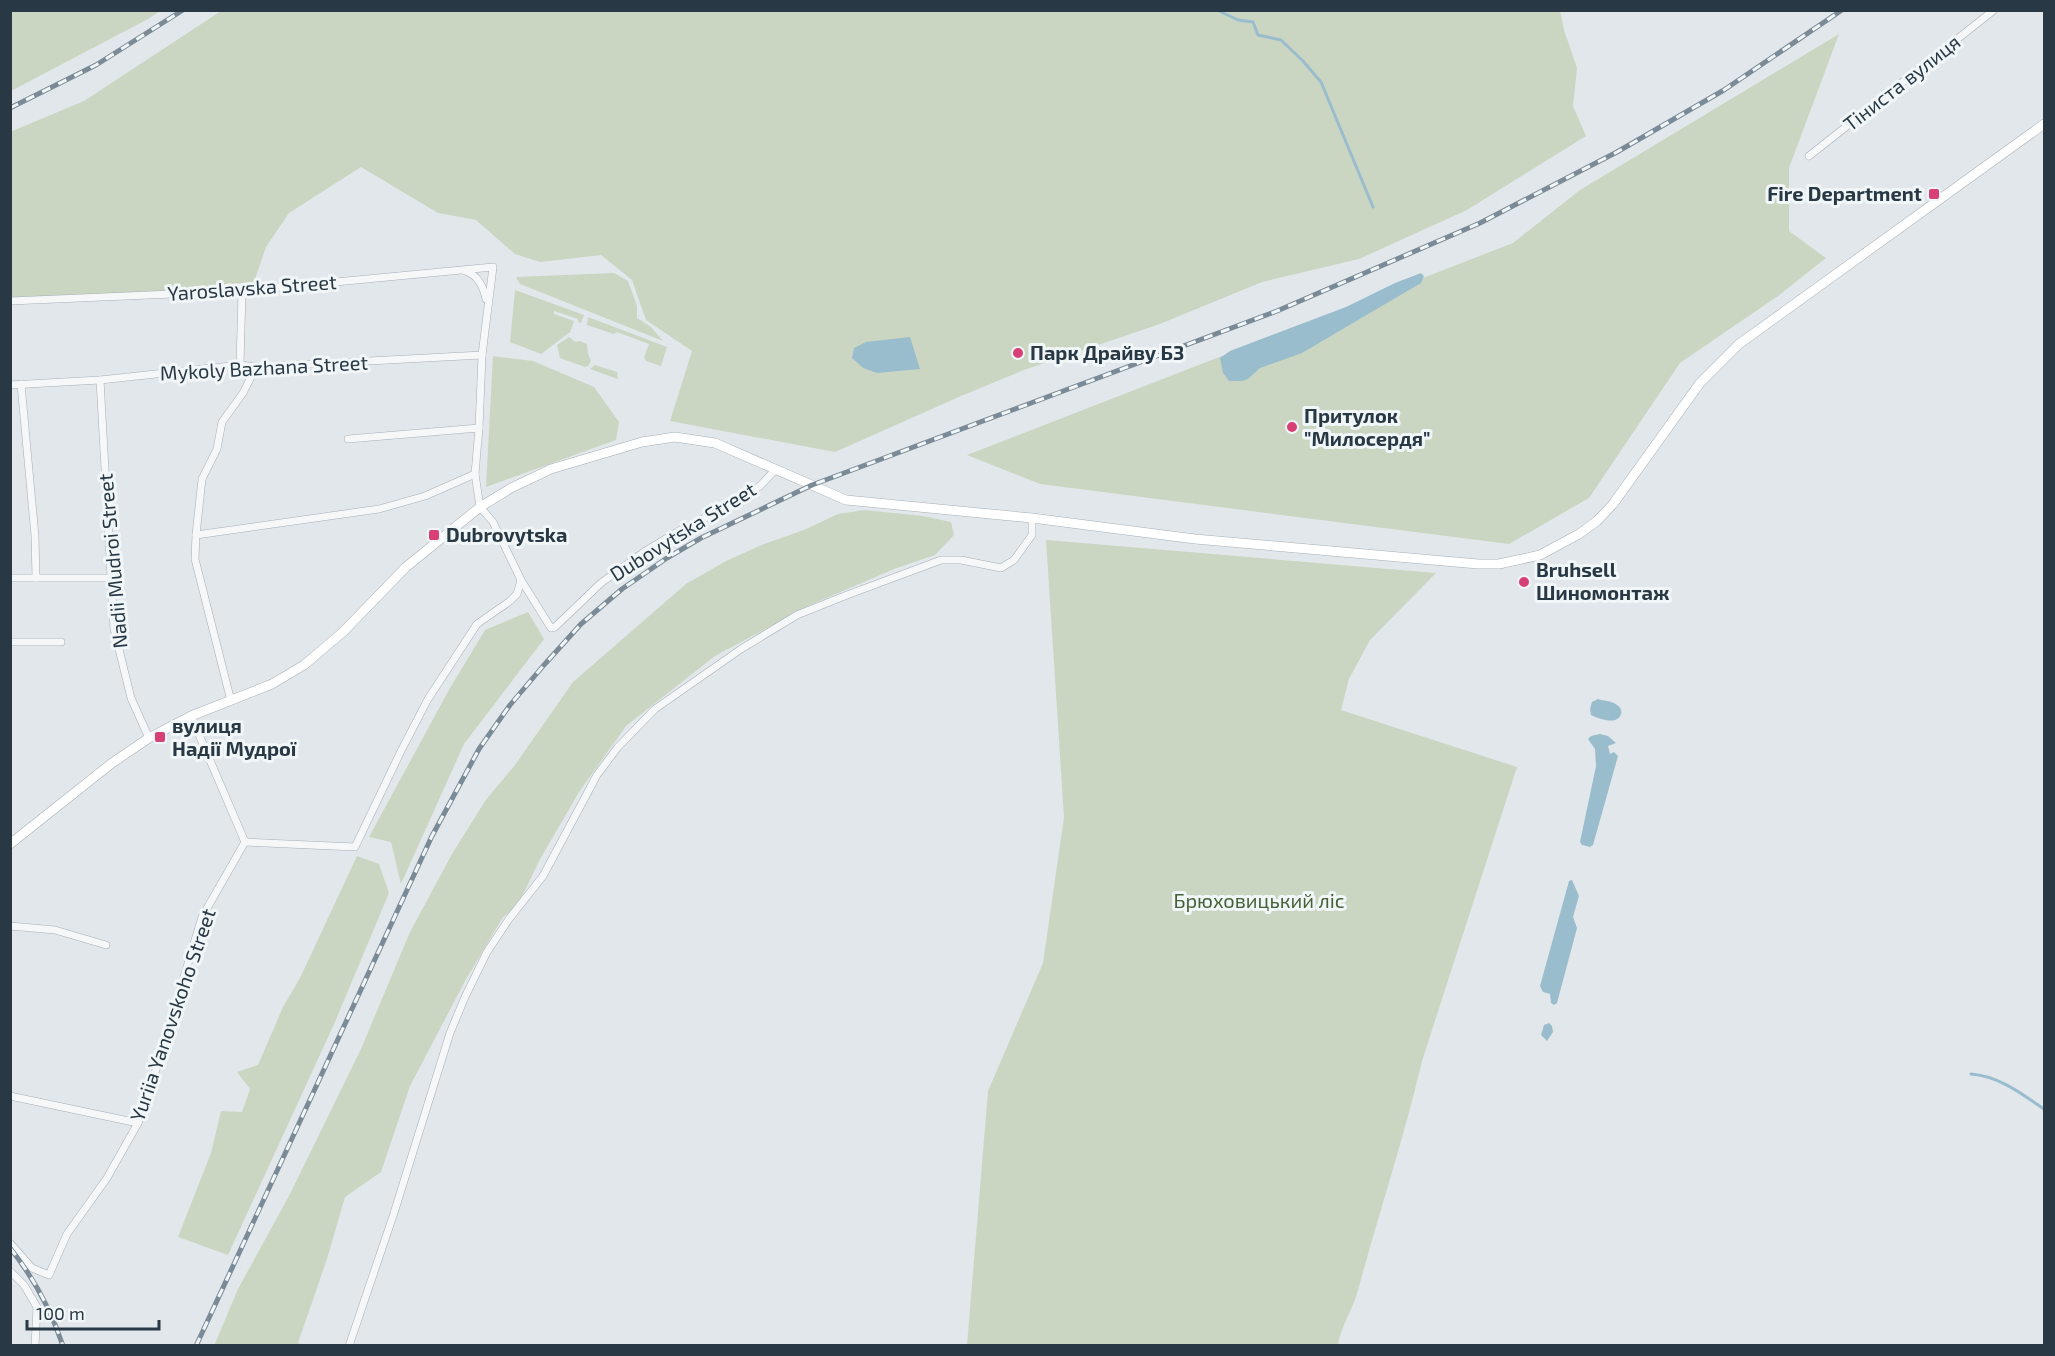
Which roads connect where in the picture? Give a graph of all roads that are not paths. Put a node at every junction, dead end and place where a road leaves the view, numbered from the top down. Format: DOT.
graph roads {
  1 [pos="1994,10"];
  2 [pos="2043,128"];
  3 [pos="1809,156"];
  4 [pos="460,270"];
  5 [pos="242,291"];
  6 [pos="10,301"];
  7 [pos="488,304"];
  8 [pos="482,356"];
  9 [pos="240,365"];
  10 [pos="256,368"];
  11 [pos="100,380"];
  12 [pos="21,384"];
  13 [pos="10,385"];
  14 [pos="479,428"];
  15 [pos="348,439"];
  16 [pos="776,469"];
  17 [pos="475,474"];
  18 [pos="480,507"];
  19 [pos="1032,518"];
  20 [pos="196,535"];
  21 [pos="10,578"];
  22 [pos="36,578"];
  23 [pos="110,578"];
  24 [pos="521,580"];
  25 [pos="10,642"];
  26 [pos="61,642"];
  27 [pos="231,701"];
  28 [pos="191,716"];
  29 [pos="149,738"];
  30 [pos="245,842"];
  31 [pos="10,844"];
  32 [pos="10,926"];
  33 [pos="106,945"];
  34 [pos="10,1096"];
  35 [pos="138,1123"];
  36 [pos="10,1243"];
  37 [pos="10,1271"];
  38 [pos="35,1346"];
  39 [pos="349,1346"];
  1 -- 3 [label="street, Тіниста вулиця"];
  2 -- 19 [label="main road"];
  4 -- 5 [label="street, Yaroslavska Street"];
  4 -- 7 [label="street"];
  4 -- 7 [label="street, Yaroslavska Street"];
  5 -- 6 [label="street, Yaroslavska Street"];
  5 -- 9 [label="street"];
  7 -- 8 [label="street"];
  8 -- 10 [label="street, Mykoly Bazhana Street"];
  8 -- 14 [label="street"];
  9 -- 10 [label="street, Mykoly Bazhana Street"];
  9 -- 11 [label="street, Mykoly Bazhana Street"];
  10 -- 20 [label="street"];
  11 -- 12 [label="street, Mykoly Bazhana Street"];
  11 -- 23 [label="street, Nadii Mudroi Street"];
  12 -- 13 [label="street, Mykoly Bazhana Street"];
  12 -- 22 [label="street"];
  14 -- 15 [label="street"];
  14 -- 17 [label="street"];
  16 -- 18 [label="main road"];
  16 -- 19 [label="main road"];
  16 -- 24 [label="street, Dubovytska Street"];
  17 -- 18 [label="street"];
  17 -- 20 [label="street"];
  18 -- 24 [label="street, Dubovytska Street"];
  18 -- 27 [label="main road"];
  19 -- 39 [label="street"];
  20 -- 27 [label="street"];
  21 -- 22 [label="street"];
  22 -- 23 [label="street"];
  23 -- 29 [label="street, Nadii Mudroi Street"];
  24 -- 30 [label="street"];
  25 -- 26 [label="street"];
  27 -- 28 [label="main road"];
  28 -- 29 [label="main road"];
  28 -- 30 [label="street"];
  29 -- 31 [label="main road"];
  30 -- 35 [label="street, Yuriia Yanovskoho Street"];
  32 -- 33 [label="street"];
  34 -- 35 [label="street"];
  35 -- 36 [label="street, Yuriia Yanovskoho Street"];
  37 -- 38 [label="street"];
}
